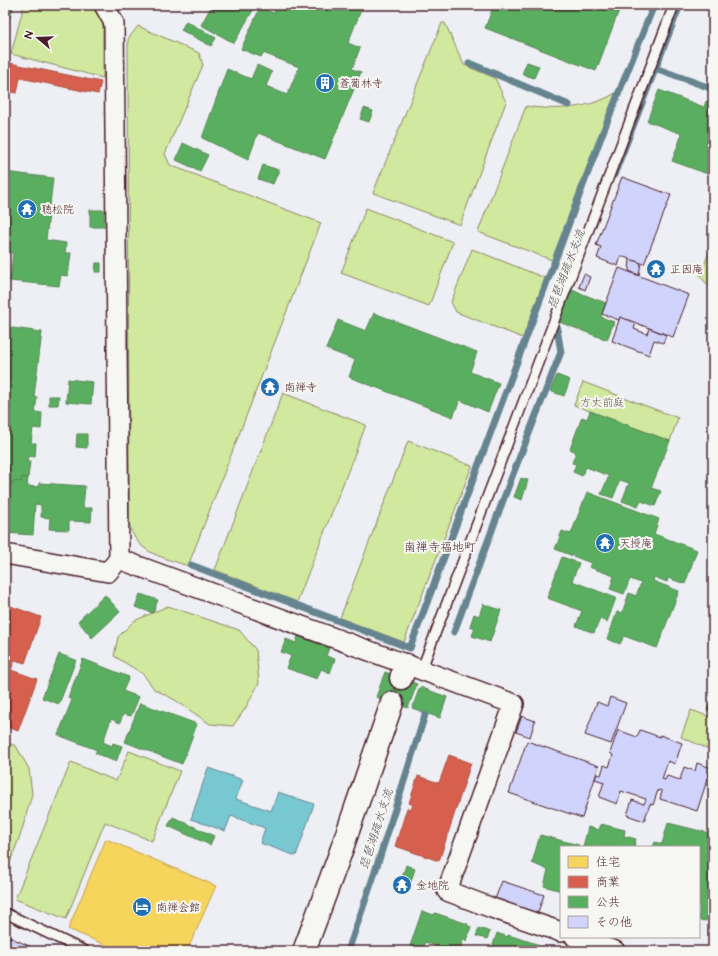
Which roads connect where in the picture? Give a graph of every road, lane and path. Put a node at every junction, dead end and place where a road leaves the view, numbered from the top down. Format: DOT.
graph roads {
  1 [pos="104,5"];
  2 [pos="674,5"];
  3 [pos="5,554"];
  4 [pos="119,559"];
  5 [pos="410,671"];
  6 [pos="392,703"];
  7 [pos="5,913"];
  8 [pos="560,932"];
  9 [pos="578,938"];
  10 [pos="85,951"];
  11 [pos="304,951"];
  12 [pos="615,951"];
  1 -- 4 [label="street"];
  2 -- 5 [label="lane"];
  3 -- 4 [label="street"];
  4 -- 5 [label="street"];
  5 -- 8 [label="street"];
  6 -- 11 [label="street"];
  7 -- 10 [label="lane"];
  9 -- 12 [label="street"];
}
